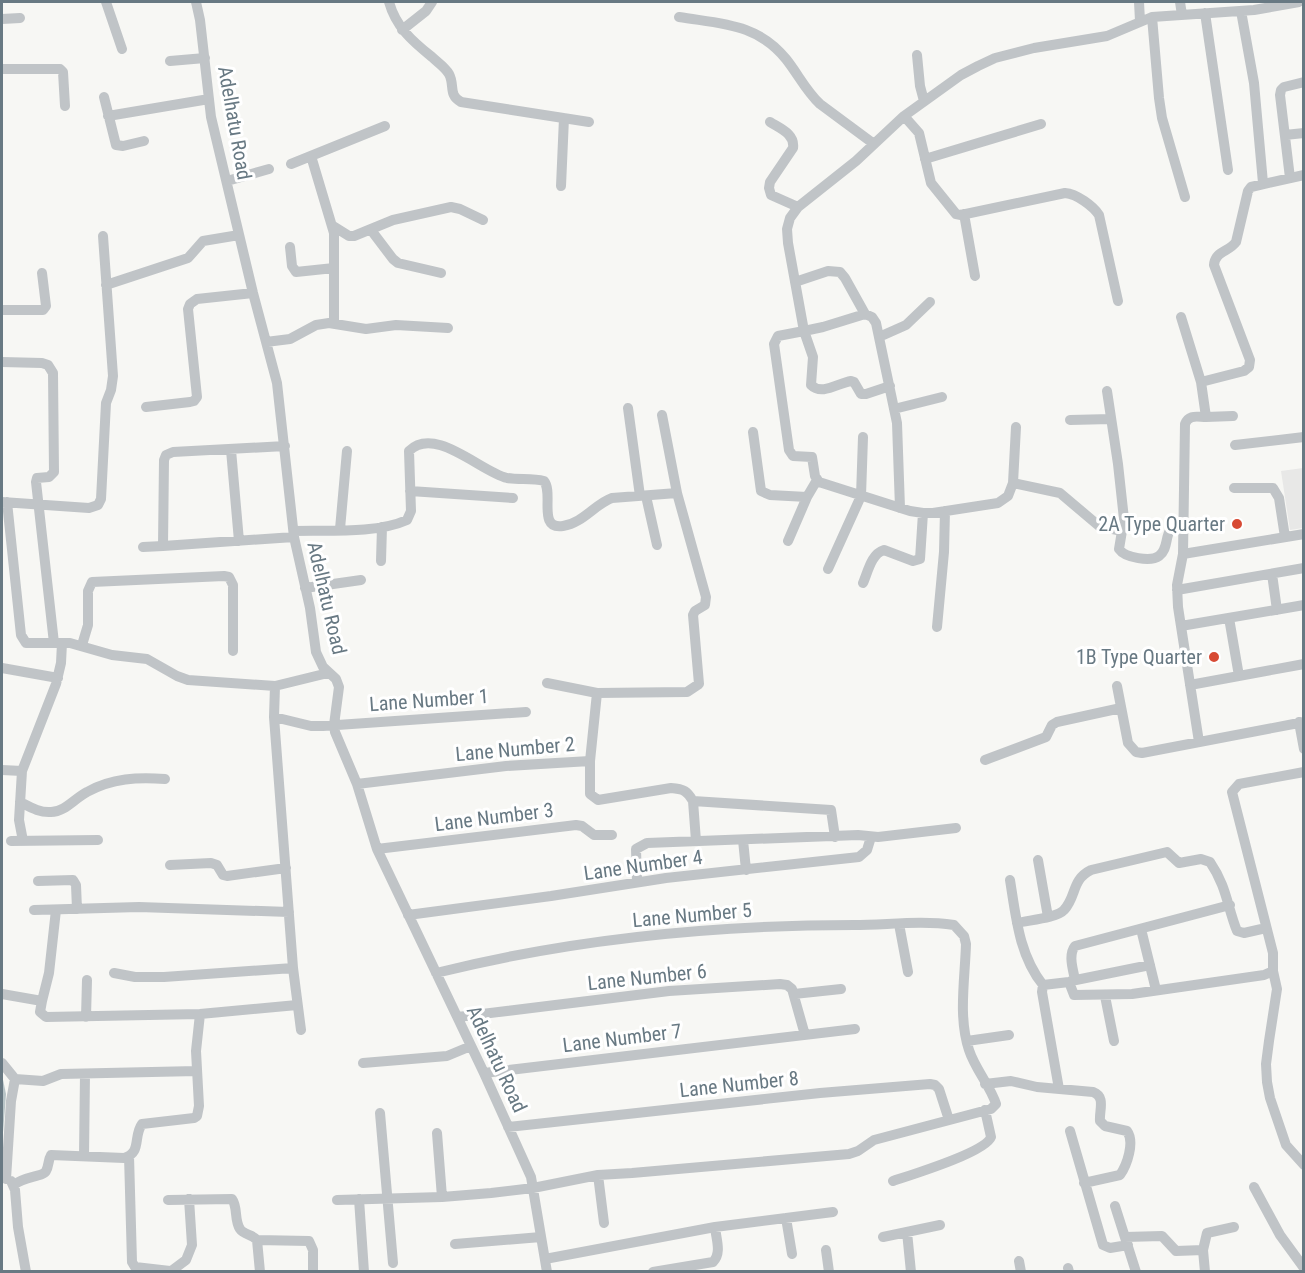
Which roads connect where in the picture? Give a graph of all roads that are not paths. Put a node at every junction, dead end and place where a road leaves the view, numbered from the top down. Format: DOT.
graph roads {
  1 [pos="106,2"];
  2 [pos="196,2"];
  3 [pos="389,2"];
  4 [pos="432,2"];
  5 [pos="1139,2"];
  6 [pos="1180,2"];
  7 [pos="1299,2"];
  8 [pos="1241,11"];
  9 [pos="1205,13"];
  10 [pos="1182,15"];
  11 [pos="679,17"];
  12 [pos="1152,17"];
  13 [pos="20,18"];
  14 [pos="2,19"];
  15 [pos="1140,21"];
  16 [pos="402,30"];
  17 [pos="122,49"];
  18 [pos="917,55"];
  19 [pos="205,58"];
  20 [pos="170,62"];
  21 [pos="2,69"];
  22 [pos="1304,82"];
  23 [pos="104,97"];
  24 [pos="209,99"];
  25 [pos="924,101"];
  26 [pos="65,106"];
  27 [pos="108,116"];
  28 [pos="904,116"];
  29 [pos="564,118"];
  30 [pos="589,122"];
  31 [pos="770,122"];
  32 [pos="1041,124"];
  33 [pos="385,126"];
  34 [pos="1304,132"];
  35 [pos="1285,135"];
  36 [pos="144,141"];
  37 [pos="874,144"];
  38 [pos="311,156"];
  39 [pos="925,159"];
  40 [pos="291,164"];
  41 [pos="269,169"];
  42 [pos="1228,170"];
  43 [pos="1304,175"];
  44 [pos="1290,178"];
  45 [pos="227,181"];
  46 [pos="1263,183"];
  47 [pos="561,186"];
  48 [pos="1185,196"];
  49 [pos="798,207"];
  50 [pos="964,214"];
  51 [pos="483,220"];
  52 [pos="333,226"];
  53 [pos="371,230"];
  54 [pos="240,235"];
  55 [pos="103,236"];
  56 [pos="290,247"];
  57 [pos="334,268"];
  58 [pos="42,273"];
  59 [pos="441,273"];
  60 [pos="975,276"];
  61 [pos="795,282"];
  62 [pos="106,285"];
  63 [pos="252,292"];
  64 [pos="1118,301"];
  65 [pos="930,302"];
  66 [pos="2,310"];
  67 [pos="865,314"];
  68 [pos="1181,317"];
  69 [pos="334,323"];
  70 [pos="448,328"];
  71 [pos="804,331"];
  72 [pos="879,337"];
  73 [pos="266,342"];
  74 [pos="2,362"];
  75 [pos="1201,382"];
  76 [pos="890,386"];
  77 [pos="1107,391"];
  78 [pos="942,397"];
  79 [pos="146,407"];
  80 [pos="628,408"];
  81 [pos="894,409"];
  82 [pos="662,415"];
  83 [pos="1206,417"];
  84 [pos="1233,417"];
  85 [pos="1111,419"];
  86 [pos="1070,420"];
  87 [pos="1016,427"];
  88 [pos="753,432"];
  89 [pos="863,437"];
  90 [pos="1304,437"];
  91 [pos="1235,445"];
  92 [pos="285,446"];
  93 [pos="231,450"];
  94 [pos="347,451"];
  95 [pos="816,480"];
  96 [pos="1013,483"];
  97 [pos="1234,488"];
  98 [pos="410,491"];
  99 [pos="677,493"];
  100 [pos="643,496"];
  101 [pos="807,496"];
  102 [pos="861,496"];
  103 [pos="513,498"];
  104 [pos="4,502"];
  105 [pos="38,505"];
  106 [pos="900,508"];
  107 [pos="945,511"];
  108 [pos="923,513"];
  109 [pos="1183,523"];
  110 [pos="382,527"];
  111 [pos="340,529"];
  112 [pos="1122,531"];
  113 [pos="294,534"];
  114 [pos="1304,534"];
  115 [pos="1285,537"];
  116 [pos="239,541"];
  117 [pos="788,541"];
  118 [pos="657,545"];
  119 [pos="163,546"];
  120 [pos="143,547"];
  121 [pos="1183,554"];
  122 [pos="381,561"];
  123 [pos="1304,568"];
  124 [pos="828,569"];
  125 [pos="1272,574"];
  126 [pos="361,580"];
  127 [pos="863,584"];
  128 [pos="306,588"];
  129 [pos="1177,590"];
  130 [pos="1304,605"];
  131 [pos="1277,610"];
  132 [pos="1229,618"];
  133 [pos="1181,626"];
  134 [pos="937,627"];
  135 [pos="58,643"];
  136 [pos="82,645"];
  137 [pos="233,651"];
  138 [pos="1304,664"];
  139 [pos="2,668"];
  140 [pos="328,673"];
  141 [pos="1239,676"];
  142 [pos="58,678"];
  143 [pos="547,683"];
  144 [pos="1190,685"];
  145 [pos="274,686"];
  146 [pos="1117,686"];
  147 [pos="597,693"];
  148 [pos="1121,708"];
  149 [pos="526,712"];
  150 [pos="274,717"];
  151 [pos="1301,722"];
  152 [pos="334,725"];
  153 [pos="1199,742"];
  154 [pos="1304,749"];
  155 [pos="985,760"];
  156 [pos="590,761"];
  157 [pos="2,770"];
  158 [pos="22,771"];
  159 [pos="1304,772"];
  160 [pos="165,779"];
  161 [pos="357,784"];
  162 [pos="693,801"];
  163 [pos="20,802"];
  164 [pos="956,828"];
  165 [pos="612,835"];
  166 [pos="835,837"];
  167 [pos="871,837"];
  168 [pos="99,840"];
  169 [pos="743,840"];
  170 [pos="10,841"];
  171 [pos="23,841"];
  172 [pos="696,841"];
  173 [pos="377,849"];
  174 [pos="1038,860"];
  175 [pos="170,865"];
  176 [pos="285,868"];
  177 [pos="746,870"];
  178 [pos="1010,880"];
  179 [pos="38,881"];
  180 [pos="637,882"];
  181 [pos="1230,905"];
  182 [pos="56,909"];
  183 [pos="77,909"];
  184 [pos="34,910"];
  185 [pos="289,912"];
  186 [pos="408,915"];
  187 [pos="1048,917"];
  188 [pos="1017,923"];
  189 [pos="899,924"];
  190 [pos="1266,928"];
  191 [pos="1141,929"];
  192 [pos="1150,965"];
  193 [pos="293,968"];
  194 [pos="1273,971"];
  195 [pos="908,972"];
  196 [pos="114,973"];
  197 [pos="436,973"];
  198 [pos="87,980"];
  199 [pos="1072,981"];
  200 [pos="1043,985"];
  201 [pos="841,989"];
  202 [pos="1156,990"];
  203 [pos="2,994"];
  204 [pos="794,994"];
  205 [pos="1105,996"];
  206 [pos="42,1001"];
  207 [pos="297,1005"];
  208 [pos="200,1014"];
  209 [pos="86,1017"];
  210 [pos="458,1017"];
  211 [pos="855,1029"];
  212 [pos="301,1030"];
  213 [pos="805,1035"];
  214 [pos="1009,1035"];
  215 [pos="967,1041"];
  216 [pos="1114,1041"];
  217 [pos="471,1046"];
  218 [pos="2,1063"];
  219 [pos="363,1063"];
  220 [pos="197,1071"];
  221 [pos="484,1073"];
  222 [pos="86,1074"];
  223 [pos="15,1079"];
  224 [pos="985,1083"];
  225 [pos="1059,1089"];
  226 [pos="985,1110"];
  227 [pos="380,1113"];
  228 [pos="949,1120"];
  229 [pos="508,1127"];
  230 [pos="1070,1131"];
  231 [pos="438,1133"];
  232 [pos="84,1156"];
  233 [pos="129,1156"];
  234 [pos="1304,1165"];
  235 [pos="597,1174"];
  236 [pos="7,1181"];
  237 [pos="893,1182"];
  238 [pos="1084,1183"];
  239 [pos="1254,1187"];
  240 [pos="533,1188"];
  241 [pos="442,1197"];
  242 [pos="389,1198"];
  243 [pos="189,1199"];
  244 [pos="359,1199"];
  245 [pos="168,1200"];
  246 [pos="337,1200"];
  247 [pos="1115,1206"];
  248 [pos="833,1212"];
  249 [pos="786,1218"];
  250 [pos="604,1223"];
  251 [pos="940,1225"];
  252 [pos="715,1227"];
  253 [pos="1234,1227"];
  254 [pos="907,1232"];
  255 [pos="541,1237"];
  256 [pos="883,1237"];
  257 [pos="257,1240"];
  258 [pos="1126,1241"];
  259 [pos="455,1244"];
  260 [pos="826,1250"];
  261 [pos="1203,1250"];
  262 [pos="792,1254"];
  263 [pos="545,1259"];
  264 [pos="393,1263"];
  265 [pos="1304,1268"];
  266 [pos="170,1271"];
  267 [pos="26,1272"];
  268 [pos="260,1272"];
  269 [pos="313,1272"];
  270 [pos="364,1272"];
  271 [pos="547,1272"];
  272 [pos="653,1272"];
  273 [pos="829,1272"];
  274 [pos="911,1272"];
  275 [pos="1136,1272"];
  276 [pos="1205,1272"];
  1 -- 17 [label="street"];
  2 -- 19 [label="street, Adelhatu Road"];
  3 -- 16 [label="street"];
  4 -- 16 [label="street"];
  5 -- 15 [label="street"];
  6 -- 10 [label="street"];
  7 -- 8 [label="street"];
  8 -- 9 [label="street"];
  8 -- 46 [label="street"];
  9 -- 10 [label="street"];
  9 -- 42 [label="street"];
  10 -- 12 [label="street"];
  11 -- 37 [label="street"];
  12 -- 15 [label="street"];
  12 -- 48 [label="street"];
  13 -- 14 [label="street"];
  15 -- 25 [label="street"];
  16 -- 29 [label="street"];
  18 -- 25 [label="street"];
  19 -- 20 [label="street"];
  19 -- 24 [label="street, Adelhatu Road"];
  21 -- 26 [label="street"];
  22 -- 35 [label="street"];
  23 -- 27 [label="street"];
  24 -- 27 [label="street"];
  24 -- 45 [label="street, Adelhatu Road"];
  25 -- 28 [label="street"];
  27 -- 36 [label="street"];
  28 -- 37 [label="street"];
  28 -- 39 [label="street"];
  29 -- 30 [label="street"];
  29 -- 47 [label="street"];
  31 -- 49 [label="street"];
  32 -- 39 [label="street"];
  33 -- 38 [label="street"];
  34 -- 35 [label="street"];
  35 -- 44 [label="street"];
  37 -- 49 [label="street"];
  38 -- 40 [label="street"];
  38 -- 52 [label="street"];
  39 -- 50 [label="street"];
  41 -- 45 [label="street"];
  43 -- 44 [label="street"];
  44 -- 46 [label="street"];
  45 -- 54 [label="street, Adelhatu Road"];
  46 -- 75 [label="street"];
  49 -- 61 [label="street"];
  50 -- 60 [label="street"];
  50 -- 64 [label="street"];
  51 -- 53 [label="street"];
  52 -- 53 [label="street"];
  52 -- 57 [label="street"];
  53 -- 59 [label="street"];
  54 -- 62 [label="street"];
  54 -- 63 [label="street, Adelhatu Road"];
  55 -- 62 [label="street"];
  56 -- 57 [label="street"];
  57 -- 69 [label="street"];
  58 -- 66 [label="street"];
  61 -- 67 [label="street"];
  61 -- 71 [label="street"];
  62 -- 105 [label="street"];
  63 -- 73 [label="street, Adelhatu Road"];
  63 -- 79 [label="street"];
  65 -- 72 [label="street"];
  67 -- 71 [label="street"];
  67 -- 72 [label="street"];
  68 -- 75 [label="street"];
  69 -- 70 [label="street"];
  69 -- 73 [label="street"];
  71 -- 76 [label="street"];
  71 -- 95 [label="street"];
  72 -- 76 [label="street"];
  73 -- 92 [label="street, Adelhatu Road"];
  74 -- 105 [label="street"];
  75 -- 83 [label="street"];
  76 -- 81 [label="street"];
  77 -- 85 [label="street"];
  78 -- 81 [label="street"];
  80 -- 100 [label="street"];
  81 -- 106 [label="street"];
  82 -- 99 [label="street"];
  83 -- 84 [label="street"];
  83 -- 109 [label="street"];
  85 -- 86 [label="street"];
  85 -- 112 [label="street"];
  87 -- 96 [label="street"];
  88 -- 101 [label="street"];
  89 -- 102 [label="street"];
  90 -- 91 [label="street"];
  92 -- 93 [label="street"];
  92 -- 113 [label="street, Adelhatu Road"];
  93 -- 116 [label="street"];
  93 -- 119 [label="street"];
  94 -- 111 [label="street"];
  95 -- 101 [label="street"];
  95 -- 102 [label="street"];
  96 -- 107 [label="street"];
  96 -- 112 [label="street"];
  97 -- 115 [label="street"];
  98 -- 100 [label="street"];
  98 -- 103 [label="street"];
  98 -- 110 [label="street"];
  99 -- 100 [label="street"];
  99 -- 147 [label="street"];
  100 -- 118 [label="street"];
  101 -- 117 [label="street"];
  102 -- 106 [label="street"];
  102 -- 124 [label="street"];
  104 -- 105 [label="street"];
  104 -- 135 [label="street"];
  105 -- 135 [label="street"];
  106 -- 108 [label="street"];
  107 -- 108 [label="street"];
  107 -- 134 [label="street"];
  108 -- 127 [label="street"];
  109 -- 112 [label="street"];
  109 -- 121 [label="street"];
  110 -- 111 [label="street"];
  110 -- 122 [label="street"];
  111 -- 113 [label="street"];
  113 -- 116 [label="street"];
  113 -- 128 [label="street, Adelhatu Road"];
  114 -- 115 [label="street"];
  115 -- 121 [label="street"];
  116 -- 119 [label="street"];
  119 -- 120 [label="street"];
  121 -- 129 [label="street"];
  123 -- 125 [label="street"];
  125 -- 129 [label="street"];
  125 -- 131 [label="street"];
  126 -- 128 [label="street"];
  128 -- 140 [label="street, Adelhatu Road"];
  129 -- 133 [label="street"];
  130 -- 131 [label="street"];
  131 -- 132 [label="street"];
  132 -- 133 [label="street"];
  132 -- 141 [label="street"];
  133 -- 144 [label="street"];
  135 -- 136 [label="street"];
  135 -- 142 [label="street"];
  136 -- 137 [label="street"];
  136 -- 145 [label="street"];
  138 -- 141 [label="street"];
  139 -- 142 [label="street"];
  140 -- 145 [label="street"];
  140 -- 152 [label="street, Adelhatu Road"];
  141 -- 144 [label="street"];
  142 -- 158 [label="street"];
  143 -- 147 [label="street"];
  144 -- 153 [label="street"];
  145 -- 150 [label="street"];
  146 -- 148 [label="street"];
  147 -- 156 [label="street, Lane Number 2"];
  148 -- 153 [label="street"];
  148 -- 155 [label="street"];
  149 -- 152 [label="street, Lane Number 1"];
  150 -- 152 [label="street, Lane Number 1"];
  150 -- 176 [label="street"];
  151 -- 153 [label="street"];
  151 -- 154 [label="street"];
  152 -- 161 [label="street, Adelhatu Road"];
  156 -- 161 [label="street, Lane Number 2"];
  156 -- 162 [label="street"];
  157 -- 158 [label="street"];
  158 -- 163 [label="street"];
  159 -- 190 [label="street"];
  160 -- 163 [label="street"];
  161 -- 173 [label="street, Adelhatu Road"];
  162 -- 166 [label="street"];
  162 -- 172 [label="street"];
  163 -- 171 [label="street"];
  164 -- 167 [label="street"];
  165 -- 173 [label="street, Lane Number 3"];
  166 -- 167 [label="street"];
  166 -- 169 [label="street"];
  167 -- 177 [label="street, Lane Number 4"];
  168 -- 171 [label="street"];
  169 -- 172 [label="street"];
  169 -- 177 [label="street"];
  170 -- 171 [label="street"];
  172 -- 180 [label="street"];
  173 -- 186 [label="street, Adelhatu Road"];
  174 -- 187 [label="street"];
  175 -- 176 [label="street"];
  176 -- 185 [label="street"];
  177 -- 180 [label="street, Lane Number 4"];
  178 -- 188 [label="street"];
  179 -- 183 [label="street"];
  180 -- 186 [label="street, Lane Number 4"];
  181 -- 187 [label="street"];
  181 -- 190 [label="street"];
  181 -- 191 [label="street"];
  182 -- 183 [label="street"];
  182 -- 184 [label="street"];
  182 -- 206 [label="street"];
  183 -- 185 [label="street"];
  185 -- 193 [label="street"];
  186 -- 197 [label="street, Adelhatu Road"];
  187 -- 188 [label="street"];
  188 -- 200 [label="street"];
  189 -- 195 [label="street"];
  189 -- 197 [label="street, Lane Number 5"];
  189 -- 215 [label="street, Lane Number 5"];
  190 -- 194 [label="street"];
  191 -- 192 [label="street"];
  191 -- 199 [label="street"];
  192 -- 199 [label="street"];
  192 -- 202 [label="street"];
  193 -- 196 [label="street"];
  193 -- 207 [label="street"];
  194 -- 202 [label="street"];
  194 -- 234 [label="street"];
  197 -- 210 [label="street, Adelhatu Road"];
  198 -- 209 [label="street"];
  199 -- 200 [label="street"];
  199 -- 205 [label="street"];
  200 -- 225 [label="street"];
  201 -- 204 [label="street"];
  202 -- 205 [label="street"];
  203 -- 206 [label="street"];
  204 -- 210 [label="street, Lane Number 6"];
  204 -- 213 [label="street"];
  205 -- 216 [label="street"];
  206 -- 209 [label="street"];
  207 -- 208 [label="street"];
  207 -- 212 [label="street"];
  208 -- 209 [label="street"];
  208 -- 220 [label="street"];
  210 -- 217 [label="street, Adelhatu Road"];
  211 -- 213 [label="street, Lane Number 7"];
  213 -- 221 [label="street, Lane Number 7"];
  214 -- 215 [label="street"];
  215 -- 224 [label="street"];
  217 -- 219 [label="street"];
  217 -- 221 [label="street, Adelhatu Road"];
  218 -- 223 [label="street"];
  220 -- 222 [label="street"];
  220 -- 233 [label="street"];
  221 -- 229 [label="street, Adelhatu Road"];
  222 -- 223 [label="street"];
  222 -- 232 [label="street"];
  223 -- 236 [label="street"];
  224 -- 225 [label="street"];
  224 -- 226 [label="street"];
  225 -- 238 [label="street"];
  226 -- 228 [label="street"];
  226 -- 237 [label="street"];
  227 -- 242 [label="street"];
  228 -- 229 [label="street, Lane Number 8"];
  228 -- 235 [label="street"];
  229 -- 240 [label="street, Adelhatu Road"];
  230 -- 238 [label="street"];
  231 -- 241 [label="street"];
  232 -- 233 [label="street"];
  232 -- 236 [label="street"];
  233 -- 266 [label="street"];
  235 -- 240 [label="street"];
  235 -- 250 [label="street"];
  236 -- 267 [label="street"];
  238 -- 258 [label="street"];
  239 -- 265 [label="street"];
  240 -- 241 [label="street"];
  240 -- 255 [label="street, Adelhatu Road"];
  241 -- 242 [label="street"];
  242 -- 244 [label="street"];
  242 -- 264 [label="street"];
  243 -- 245 [label="street"];
  243 -- 257 [label="street"];
  243 -- 266 [label="street"];
  244 -- 246 [label="street"];
  244 -- 270 [label="street"];
  247 -- 258 [label="street"];
  248 -- 249 [label="street"];
  249 -- 252 [label="street"];
  249 -- 262 [label="street"];
  251 -- 254 [label="street"];
  252 -- 263 [label="street"];
  252 -- 272 [label="street"];
  253 -- 261 [label="street"];
  254 -- 256 [label="street"];
  254 -- 274 [label="street"];
  255 -- 259 [label="street"];
  255 -- 263 [label="street, Adelhatu Road"];
  257 -- 268 [label="street"];
  257 -- 269 [label="street"];
  258 -- 261 [label="street"];
  258 -- 275 [label="street"];
  260 -- 273 [label="street"];
  261 -- 276 [label="street"];
  263 -- 271 [label="street, Adelhatu Road"];
}
